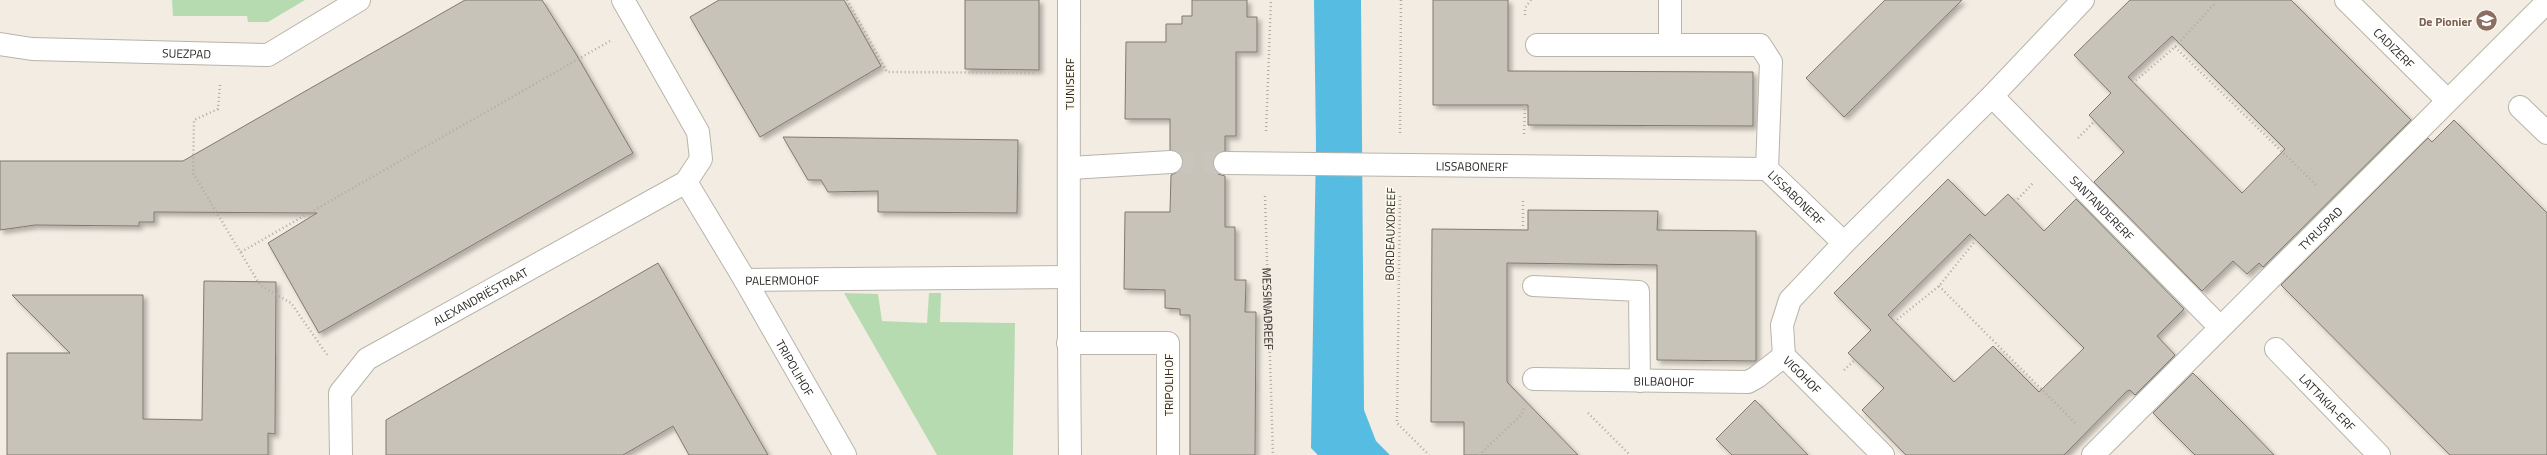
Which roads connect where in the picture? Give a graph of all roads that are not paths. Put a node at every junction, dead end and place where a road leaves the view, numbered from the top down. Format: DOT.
graph roads {
  1 [pos="360,0"];
  2 [pos="1069,0"];
  3 [pos="1670,0"];
  4 [pos="2083,0"];
  5 [pos="2346,0"];
  6 [pos="2547,2"];
  7 [pos="627,8"];
  8 [pos="0,44"];
  9 [pos="1537,45"];
  10 [pos="1670,45"];
  11 [pos="2442,95"];
  12 [pos="1992,96"];
  13 [pos="2520,107"];
  14 [pos="2547,133"];
  15 [pos="1170,162"];
  16 [pos="1225,163"];
  17 [pos="1070,168"];
  18 [pos="1767,169"];
  19 [pos="686,182"];
  20 [pos="1844,243"];
  21 [pos="1068,277"];
  22 [pos="746,280"];
  23 [pos="1533,286"];
  24 [pos="2213,320"];
  25 [pos="1068,343"];
  26 [pos="2276,349"];
  27 [pos="1784,356"];
  28 [pos="1534,379"];
  29 [pos="1640,382"];
  30 [pos="2097,451"];
  31 [pos="341,455"];
  32 [pos="846,455"];
  33 [pos="1070,455"];
  34 [pos="1168,455"];
  35 [pos="1883,455"];
  36 [pos="2379,455"];
  1 -- 8 [label="street, SUEZPAD"];
  2 -- 17 [label="street, TUNISERF"];
  3 -- 10 [label="street"];
  4 -- 12 [label="street"];
  5 -- 11 [label="street, CADIZERF"];
  6 -- 30 [label="street, TYRUSPAD"];
  7 -- 19 [label="street"];
  9 -- 10 [label="street"];
  10 -- 18 [label="street"];
  12 -- 20 [label="street"];
  12 -- 24 [label="street, SANTANDERERF"];
  13 -- 14 [label="street"];
  15 -- 17 [label="street"];
  16 -- 18 [label="street, LISSABONERF"];
  17 -- 21 [label="street"];
  18 -- 20 [label="street, LISSABONERF"];
  19 -- 22 [label="street, PALERMOHOF"];
  19 -- 31 [label="street, ALEXANDRIËSTRAAT"];
  20 -- 27 [label="street, VIGOHOF"];
  21 -- 22 [label="street, PALERMOHOF"];
  21 -- 25 [label="street"];
  22 -- 32 [label="street, TRIPOLIHOF"];
  23 -- 29 [label="lane"];
  25 -- 33 [label="street"];
  25 -- 34 [label="street, TRIPOLIHOF"];
  26 -- 36 [label="street, LATTAKIA-ERF"];
  27 -- 29 [label="street, BILBAOHOF"];
  27 -- 35 [label="street, VIGOHOF"];
  28 -- 29 [label="street, BILBAOHOF"];
}
